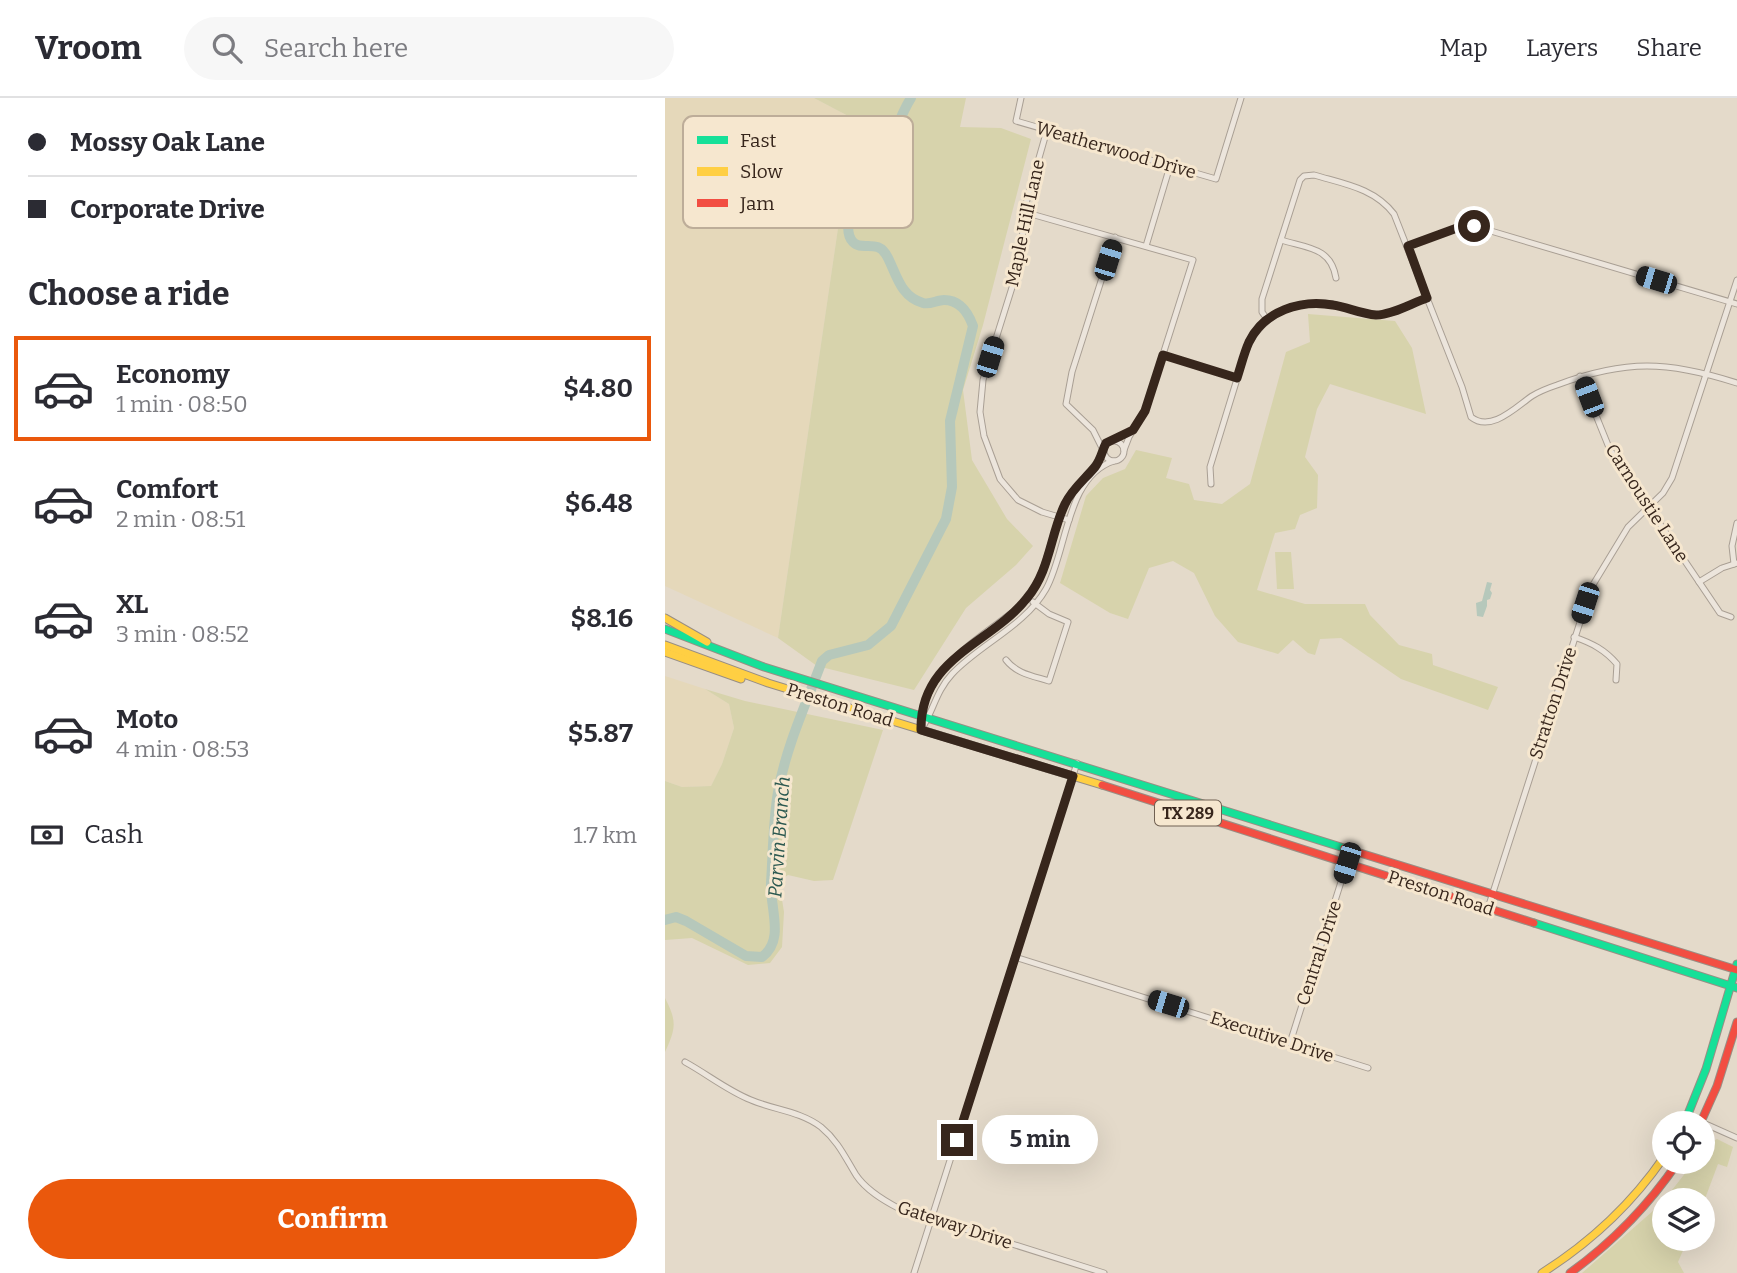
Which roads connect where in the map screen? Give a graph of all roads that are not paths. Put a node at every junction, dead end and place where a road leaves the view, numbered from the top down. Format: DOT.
graph roads {
  1 [pos="1021,98"];
  2 [pos="1240,98"];
  3 [pos="1048,130"];
  4 [pos="1170,166"];
  5 [pos="1024,212"];
  6 [pos="1115,237"];
  7 [pos="1281,240"];
  8 [pos="1146,246"];
  9 [pos="1408,246"];
  10 [pos="1336,278"];
  11 [pos="1737,280"];
  12 [pos="1427,298"];
  13 [pos="1730,302"];
  14 [pos="1737,304"];
  15 [pos="1267,319"];
  16 [pos="1163,355"];
  17 [pos="1706,373"];
  18 [pos="1580,376"];
  19 [pos="1237,378"];
  20 [pos="1737,383"];
  21 [pos="1093,430"];
  22 [pos="1132,432"];
  23 [pos="1114,440"];
  24 [pos="1124,450"];
  25 [pos="1103,451"];
  26 [pos="1114,461"];
  27 [pos="1211,484"];
  28 [pos="1649,506"];
  29 [pos="1060,518"];
  30 [pos="1069,520"];
  31 [pos="1737,523"];
  32 [pos="1736,564"];
  33 [pos="1699,582"];
  34 [pos="1028,598"];
  35 [pos="1035,604"];
  36 [pos="1731,617"];
  37 [pos="665,618"];
  38 [pos="665,629"];
  39 [pos="1574,637"];
  40 [pos="665,645"];
  41 [pos="665,652"];
  42 [pos="1006,660"];
  43 [pos="764,667"];
  44 [pos="1616,680"];
  45 [pos="768,683"];
  46 [pos="925,717"];
  47 [pos="921,730"];
  48 [pos="1077,763"];
  49 [pos="1073,776"];
  50 [pos="1257,820"];
  51 [pos="1252,833"];
  52 [pos="1360,852"];
  53 [pos="1347,863"];
  54 [pos="1492,894"];
  55 [pos="1488,908"];
  56 [pos="1015,957"];
  57 [pos="1736,968"];
  58 [pos="1734,987"];
  59 [pos="1737,1022"];
  60 [pos="1290,1043"];
  61 [pos="685,1062"];
  62 [pos="1368,1068"];
  63 [pos="1690,1111"];
  64 [pos="1706,1111"];
  65 [pos="1715,1129"];
  66 [pos="1737,1138"];
  67 [pos="1652,1173"];
  68 [pos="1670,1174"];
  69 [pos="932,1219"];
  70 [pos="914,1273"];
  71 [pos="1104,1273"];
  72 [pos="1542,1273"];
  73 [pos="1570,1273"];
  1 -- 3 [label="street, Weatherwood Drive"];
  2 -- 4 [label="street, Weatherwood Drive"];
  3 -- 4 [label="street, Weatherwood Drive"];
  3 -- 5 [label="street, Maple Hill Lane"];
  4 -- 8 [label="street"];
  5 -- 6 [label="street"];
  5 -- 29 [label="street, Maple Hill Lane"];
  6 -- 8 [label="street"];
  6 -- 21 [label="street"];
  7 -- 9 [label="street"];
  7 -- 10 [label="street"];
  7 -- 15 [label="street"];
  8 -- 16 [label="street"];
  9 -- 12 [label="street"];
  9 -- 13 [label="street"];
  11 -- 13 [label="street, Stratton Drive"];
  12 -- 15 [label="street"];
  12 -- 18 [label="street"];
  13 -- 14 [label="street"];
  13 -- 17 [label="street, Stratton Drive"];
  15 -- 19 [label="street"];
  16 -- 19 [label="street"];
  16 -- 22 [label="street"];
  17 -- 18 [label="street"];
  17 -- 20 [label="street"];
  17 -- 28 [label="street, Stratton Drive"];
  18 -- 28 [label="street, Carnoustie Lane"];
  19 -- 27 [label="street"];
  21 -- 23 [label="street"];
  21 -- 25 [label="street"];
  22 -- 23 [label="street"];
  22 -- 24 [label="street"];
  23 -- 24 [label="street"];
  23 -- 25 [label="street"];
  24 -- 26 [label="street"];
  25 -- 26 [label="street"];
  25 -- 29 [label="street"];
  26 -- 30 [label="street"];
  28 -- 33 [label="street, Carnoustie Lane"];
  28 -- 39 [label="street, Stratton Drive"];
  29 -- 30 [label="street, Maple Hill Lane"];
  29 -- 34 [label="street"];
  30 -- 35 [label="street"];
  31 -- 32 [label="street"];
  32 -- 33 [label="street"];
  33 -- 36 [label="street, Carnoustie Lane"];
  34 -- 35 [label="street"];
  34 -- 46 [label="street"];
  35 -- 42 [label="street"];
  35 -- 46 [label="street"];
  37 -- 43 [label="main road"];
  38 -- 43 [label="main road, Preston Road / TX 289"];
  39 -- 44 [label="street"];
  39 -- 54 [label="street, Stratton Drive"];
  40 -- 45 [label="main road, Preston Road / TX 289"];
  41 -- 45 [label="main road"];
  43 -- 46 [label="main road, Preston Road / TX 289"];
  45 -- 47 [label="main road, Preston Road / TX 289"];
  46 -- 47 [label="street"];
  46 -- 48 [label="main road, Preston Road / TX 289"];
  47 -- 49 [label="main road, Preston Road / TX 289"];
  48 -- 49 [label="street"];
  48 -- 50 [label="main road, Preston Road / TX 289"];
  49 -- 51 [label="main road, Preston Road / TX 289"];
  49 -- 56 [label="street"];
  50 -- 51 [label="main road"];
  50 -- 52 [label="main road, Preston Road / TX 289"];
  51 -- 53 [label="main road, Preston Road / TX 289"];
  52 -- 53 [label="main road"];
  52 -- 54 [label="main road, Preston Road / TX 289"];
  53 -- 55 [label="main road, Preston Road / TX 289"];
  53 -- 60 [label="street, Central Drive"];
  54 -- 55 [label="street, Stratton Drive"];
  54 -- 57 [label="main road, Preston Road / TX 289"];
  55 -- 58 [label="main road, Preston Road / TX 289"];
  56 -- 60 [label="street, Executive Drive"];
  56 -- 69 [label="street"];
  57 -- 58 [label="main road"];
  58 -- 63 [label="main road"];
  59 -- 64 [label="main road"];
  60 -- 62 [label="street, Executive Drive"];
  61 -- 69 [label="street, Gateway Drive"];
  65 -- 66 [label="street"];
  67 -- 72 [label="main road"];
  68 -- 73 [label="main road"];
  69 -- 70 [label="street"];
  69 -- 71 [label="street, Gateway Drive"];
}
